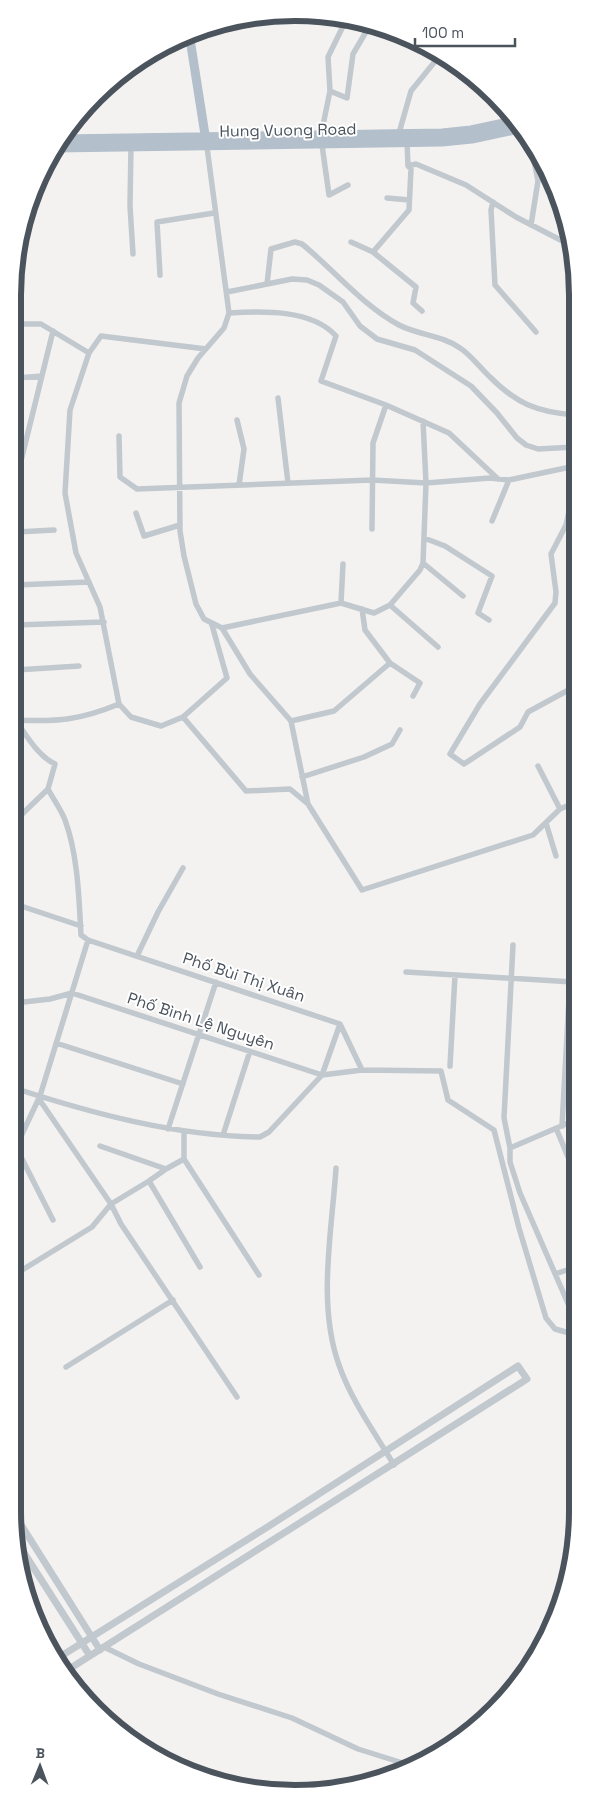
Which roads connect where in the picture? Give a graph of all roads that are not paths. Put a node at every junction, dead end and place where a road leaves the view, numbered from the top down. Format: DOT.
graph roads {
  1 [pos="343,26"];
  2 [pos="367,31"];
  3 [pos="190,42"];
  4 [pos="435,60"];
  5 [pos="330,91"];
  6 [pos="507,122"];
  7 [pos="514,130"];
  8 [pos="399,133"];
  9 [pos="321,135"];
  10 [pos="205,136"];
  11 [pos="70,139"];
  12 [pos="407,142"];
  13 [pos="322,145"];
  14 [pos="131,146"];
  15 [pos="207,147"];
  16 [pos="64,148"];
  17 [pos="534,162"];
  18 [pos="408,166"];
  19 [pos="348,185"];
  20 [pos="387,198"];
  21 [pos="409,200"];
  22 [pos="493,202"];
  23 [pos="214,213"];
  24 [pos="531,225"];
  25 [pos="563,241"];
  26 [pos="351,242"];
  27 [pos="373,252"];
  28 [pos="133,254"];
  29 [pos="160,275"];
  30 [pos="267,284"];
  31 [pos="227,292"];
  32 [pos="422,311"];
  33 [pos="229,313"];
  34 [pos="21,324"];
  35 [pos="52,331"];
  36 [pos="536,332"];
  37 [pos="206,350"];
  38 [pos="88,352"];
  39 [pos="42,376"];
  40 [pos="21,378"];
  41 [pos="278,398"];
  42 [pos="386,404"];
  43 [pos="569,414"];
  44 [pos="237,420"];
  45 [pos="423,421"];
  46 [pos="119,436"];
  47 [pos="569,447"];
  48 [pos="21,461"];
  49 [pos="569,467"];
  50 [pos="498,479"];
  51 [pos="372,480"];
  52 [pos="510,480"];
  53 [pos="288,483"];
  54 [pos="426,483"];
  55 [pos="239,485"];
  56 [pos="180,487"];
  57 [pos="569,509"];
  58 [pos="136,513"];
  59 [pos="492,522"];
  60 [pos="180,525"];
  61 [pos="372,529"];
  62 [pos="54,530"];
  63 [pos="21,532"];
  64 [pos="424,538"];
  65 [pos="423,563"];
  66 [pos="343,564"];
  67 [pos="89,582"];
  68 [pos="21,585"];
  69 [pos="463,596"];
  70 [pos="341,603"];
  71 [pos="390,605"];
  72 [pos="362,609"];
  73 [pos="489,620"];
  74 [pos="104,622"];
  75 [pos="21,625"];
  76 [pos="212,625"];
  77 [pos="222,628"];
  78 [pos="438,647"];
  79 [pos="390,662"];
  80 [pos="79,666"];
  81 [pos="21,670"];
  82 [pos="569,690"];
  83 [pos="413,696"];
  84 [pos="119,704"];
  85 [pos="183,717"];
  86 [pos="21,720"];
  87 [pos="291,721"];
  88 [pos="21,727"];
  89 [pos="400,730"];
  90 [pos="538,766"];
  91 [pos="302,777"];
  92 [pos="48,789"];
  93 [pos="290,789"];
  94 [pos="305,789"];
  95 [pos="308,804"];
  96 [pos="569,805"];
  97 [pos="560,809"];
  98 [pos="21,815"];
  99 [pos="546,822"];
  100 [pos="556,856"];
  101 [pos="183,868"];
  102 [pos="21,906"];
  103 [pos="81,926"];
  104 [pos="88,940"];
  105 [pos="513,945"];
  106 [pos="137,956"];
  107 [pos="406,972"];
  108 [pos="455,975"];
  109 [pos="512,978"];
  110 [pos="216,982"];
  111 [pos="569,982"];
  112 [pos="72,993"];
  113 [pos="21,1002"];
  114 [pos="569,1015"];
  115 [pos="340,1024"];
  116 [pos="199,1034"];
  117 [pos="56,1043"];
  118 [pos="250,1051"];
  119 [pos="450,1066"];
  120 [pos="362,1070"];
  121 [pos="322,1075"];
  122 [pos="183,1084"];
  123 [pos="21,1091"];
  124 [pos="40,1098"];
  125 [pos="569,1123"];
  126 [pos="559,1127"];
  127 [pos="168,1129"];
  128 [pos="184,1132"];
  129 [pos="222,1134"];
  130 [pos="21,1136"];
  131 [pos="100,1146"];
  132 [pos="510,1148"];
  133 [pos="569,1157"];
  134 [pos="21,1159"];
  135 [pos="184,1159"];
  136 [pos="166,1168"];
  137 [pos="336,1168"];
  138 [pos="149,1181"];
  139 [pos="111,1204"];
  140 [pos="53,1220"];
  141 [pos="200,1267"];
  142 [pos="569,1269"];
  143 [pos="21,1271"];
  144 [pos="555,1274"];
  145 [pos="259,1275"];
  146 [pos="172,1300"];
  147 [pos="569,1306"];
  148 [pos="569,1334"];
  149 [pos="66,1367"];
  150 [pos="237,1397"];
  151 [pos="386,1451"];
  152 [pos="394,1465"];
  153 [pos="22,1526"];
  154 [pos="26,1556"];
  155 [pos="92,1636"];
  156 [pos="82,1643"];
  157 [pos="102,1649"];
  158 [pos="62,1655"];
  159 [pos="90,1656"];
  160 [pos="71,1668"];
  161 [pos="402,1763"];
  1 -- 5 [label="street"];
  2 -- 5 [label="street"];
  3 -- 10 [label="main road"];
  4 -- 8 [label="street"];
  5 -- 9 [label="street"];
  6 -- 8 [label="main road, Hung Vuong Road"];
  7 -- 12 [label="main road, Hung Vuong Road"];
  8 -- 9 [label="main road, Hung Vuong Road"];
  9 -- 10 [label="main road, Hung Vuong Road"];
  10 -- 11 [label="main road, Hung Vuong Road"];
  10 -- 15 [label="main road"];
  12 -- 13 [label="main road, Hung Vuong Road"];
  12 -- 18 [label="street"];
  13 -- 15 [label="main road, Hung Vuong Road"];
  13 -- 19 [label="street"];
  14 -- 15 [label="main road, Hung Vuong Road"];
  14 -- 16 [label="main road, Hung Vuong Road"];
  14 -- 28 [label="street"];
  15 -- 23 [label="street"];
  17 -- 24 [label="street"];
  18 -- 21 [label="street"];
  18 -- 22 [label="street"];
  20 -- 21 [label="street"];
  21 -- 27 [label="street"];
  22 -- 24 [label="street"];
  22 -- 36 [label="street"];
  23 -- 29 [label="street"];
  23 -- 31 [label="street"];
  24 -- 25 [label="street"];
  26 -- 27 [label="street"];
  27 -- 32 [label="street"];
  30 -- 31 [label="street"];
  30 -- 43 [label="street"];
  30 -- 47 [label="street"];
  31 -- 33 [label="street"];
  33 -- 37 [label="street"];
  33 -- 42 [label="street"];
  34 -- 35 [label="street"];
  35 -- 38 [label="street"];
  35 -- 39 [label="street"];
  37 -- 38 [label="street"];
  37 -- 56 [label="street"];
  38 -- 67 [label="street"];
  39 -- 40 [label="street"];
  39 -- 48 [label="street"];
  41 -- 53 [label="street"];
  42 -- 45 [label="street"];
  42 -- 51 [label="street"];
  44 -- 55 [label="street"];
  45 -- 50 [label="street"];
  45 -- 54 [label="street"];
  46 -- 56 [label="street"];
  49 -- 52 [label="street"];
  50 -- 52 [label="street"];
  50 -- 54 [label="street"];
  51 -- 53 [label="street"];
  51 -- 54 [label="street"];
  51 -- 61 [label="street"];
  52 -- 59 [label="street"];
  53 -- 55 [label="street"];
  54 -- 64 [label="street"];
  55 -- 56 [label="street"];
  56 -- 60 [label="street"];
  57 -- 82 [label="street"];
  58 -- 60 [label="street"];
  60 -- 76 [label="street"];
  62 -- 63 [label="street"];
  64 -- 65 [label="street"];
  64 -- 73 [label="street"];
  65 -- 69 [label="street"];
  65 -- 71 [label="street"];
  66 -- 70 [label="street"];
  67 -- 68 [label="street"];
  67 -- 74 [label="street"];
  70 -- 72 [label="street"];
  70 -- 77 [label="street"];
  71 -- 72 [label="street"];
  71 -- 78 [label="street"];
  72 -- 79 [label="street"];
  74 -- 75 [label="street"];
  74 -- 84 [label="street"];
  76 -- 77 [label="street"];
  76 -- 85 [label="street"];
  77 -- 87 [label="street"];
  79 -- 83 [label="street"];
  79 -- 87 [label="street"];
  80 -- 81 [label="street"];
  84 -- 85 [label="street"];
  84 -- 86 [label="street"];
  85 -- 93 [label="street"];
  87 -- 91 [label="street"];
  88 -- 92 [label="street"];
  89 -- 91 [label="street"];
  90 -- 97 [label="street"];
  91 -- 94 [label="street"];
  92 -- 98 [label="street"];
  92 -- 103 [label="street"];
  93 -- 94 [label="street"];
  93 -- 95 [label="street"];
  94 -- 95 [label="street"];
  95 -- 99 [label="street"];
  96 -- 97 [label="street"];
  97 -- 99 [label="street"];
  99 -- 100 [label="street"];
  101 -- 106 [label="street"];
  102 -- 103 [label="street"];
  103 -- 104 [label="street"];
  104 -- 106 [label="street, Phố Bùi Thị Xuân"];
  104 -- 112 [label="street"];
  105 -- 109 [label="street"];
  106 -- 110 [label="street, Phố Bùi Thị Xuân"];
  107 -- 108 [label="street"];
  108 -- 109 [label="street"];
  108 -- 119 [label="street"];
  109 -- 111 [label="street"];
  109 -- 132 [label="street"];
  110 -- 115 [label="street, Phố Bùi Thị Xuân"];
  110 -- 116 [label="street"];
  112 -- 113 [label="street"];
  112 -- 116 [label="street, Phố Bình Lệ Nguyên"];
  112 -- 117 [label="street"];
  114 -- 126 [label="street"];
  115 -- 120 [label="street"];
  115 -- 121 [label="street"];
  116 -- 118 [label="street, Phố Bình Lệ Nguyên"];
  116 -- 122 [label="street"];
  117 -- 122 [label="street"];
  117 -- 124 [label="street"];
  118 -- 121 [label="street, Phố Bình Lệ Nguyên"];
  118 -- 129 [label="street"];
  120 -- 121 [label="street"];
  120 -- 148 [label="street"];
  121 -- 129 [label="street"];
  122 -- 127 [label="street"];
  123 -- 124 [label="street"];
  124 -- 127 [label="street"];
  124 -- 130 [label="street"];
  124 -- 139 [label="street"];
  125 -- 126 [label="street"];
  126 -- 132 [label="street"];
  126 -- 133 [label="street"];
  127 -- 128 [label="street"];
  128 -- 129 [label="street"];
  128 -- 135 [label="street"];
  131 -- 136 [label="street"];
  132 -- 144 [label="street"];
  134 -- 140 [label="street"];
  135 -- 136 [label="street"];
  135 -- 145 [label="street"];
  136 -- 138 [label="street"];
  137 -- 151 [label="street"];
  138 -- 139 [label="street"];
  138 -- 141 [label="street"];
  139 -- 143 [label="street"];
  139 -- 146 [label="street"];
  142 -- 144 [label="street"];
  144 -- 147 [label="street"];
  146 -- 149 [label="street"];
  146 -- 150 [label="street"];
  151 -- 152 [label="street"];
  151 -- 152 [label="street"];
  151 -- 155 [label="street"];
  152 -- 157 [label="street"];
  153 -- 155 [label="street"];
  154 -- 156 [label="street"];
  155 -- 156 [label="street"];
  155 -- 157 [label="street"];
  156 -- 158 [label="street"];
  156 -- 159 [label="street"];
  157 -- 159 [label="street"];
  157 -- 161 [label="street"];
  159 -- 160 [label="street"];
}
